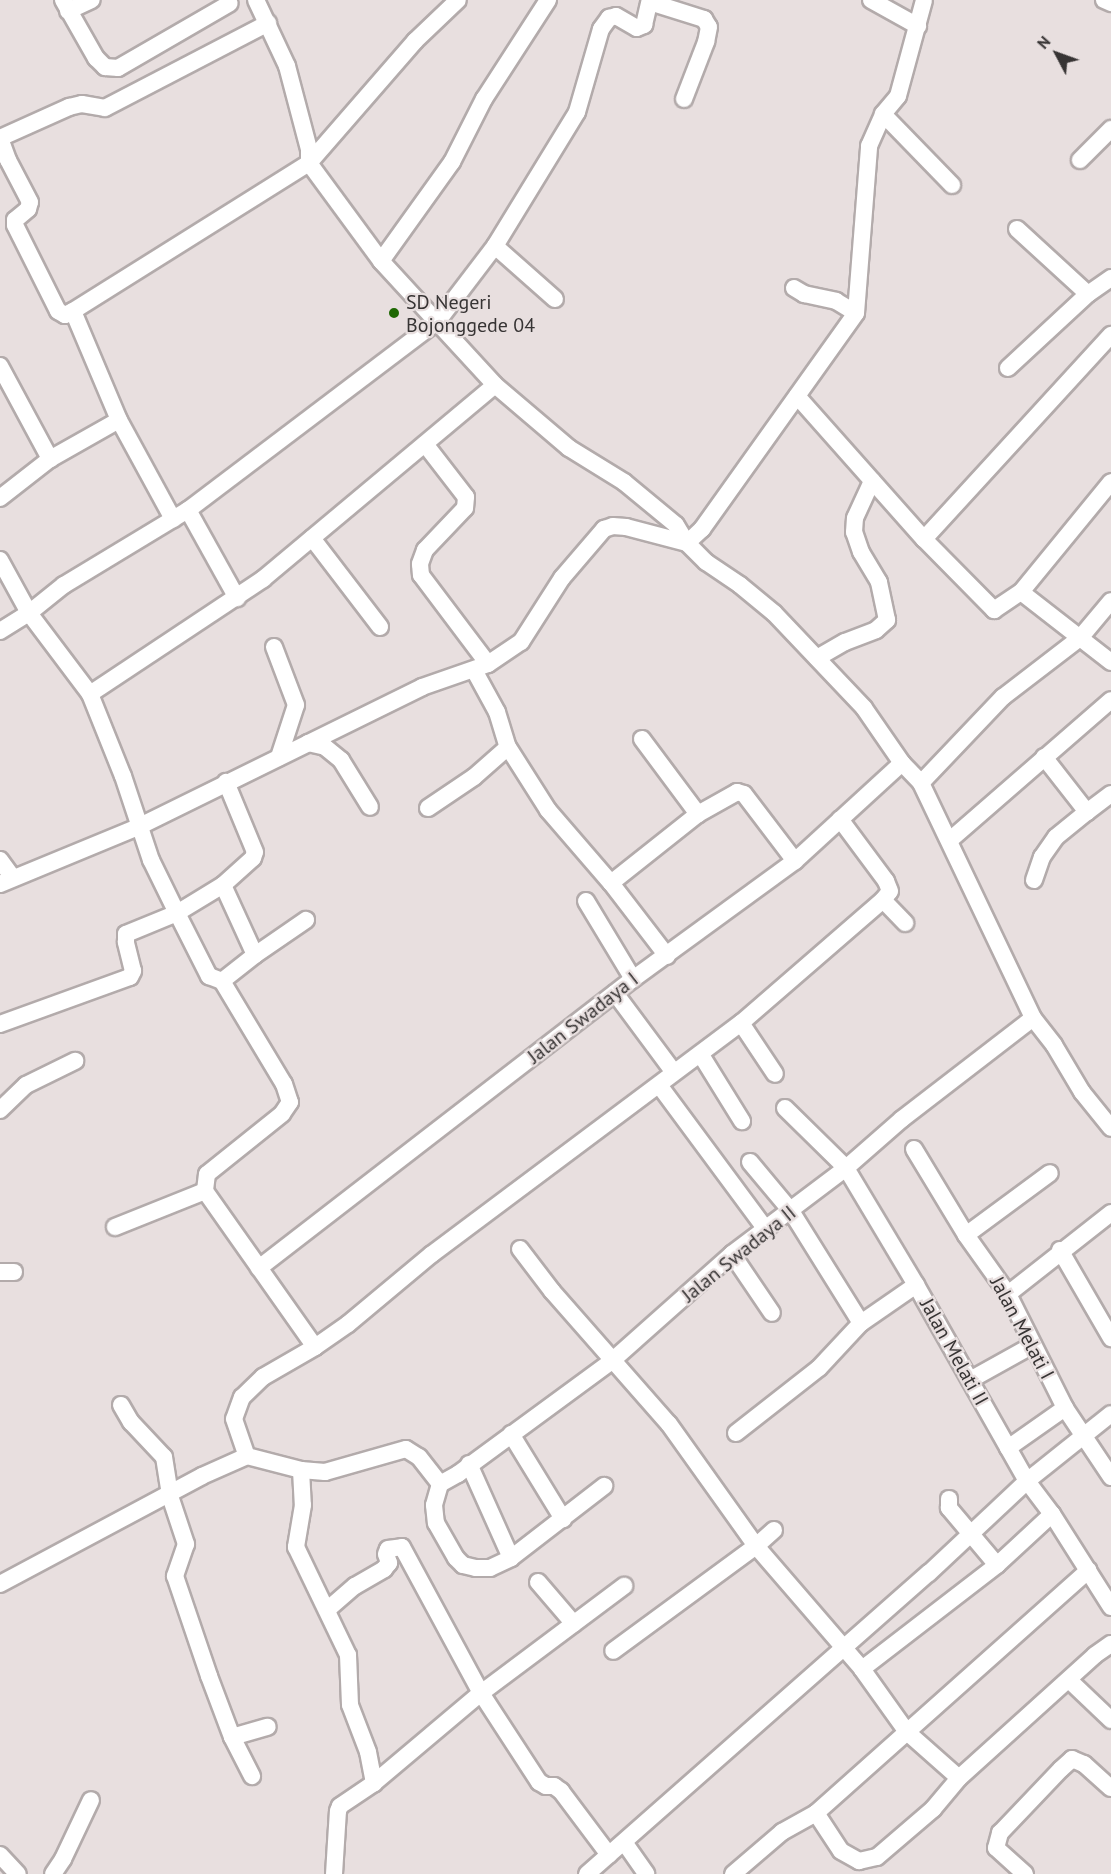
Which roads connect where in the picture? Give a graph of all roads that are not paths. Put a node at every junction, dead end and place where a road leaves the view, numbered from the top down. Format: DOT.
graph roads {
  1 [pos="92,0"];
  2 [pos="256,0"];
  3 [pos="458,0"];
  4 [pos="548,0"];
  5 [pos="871,0"];
  6 [pos="924,0"];
  7 [pos="1104,0"];
  8 [pos="650,1"];
  9 [pos="230,3"];
  10 [pos="1111,3"];
  11 [pos="66,5"];
  12 [pos="268,23"];
  13 [pos="918,26"];
  14 [pos="684,99"];
  15 [pos="883,114"];
  16 [pos="1111,129"];
  17 [pos="1080,160"];
  18 [pos="309,163"];
  19 [pos="952,185"];
  20 [pos="1017,229"];
  21 [pos="495,246"];
  22 [pos="381,261"];
  23 [pos="1111,278"];
  24 [pos="794,288"];
  25 [pos="1088,294"];
  26 [pos="555,299"];
  27 [pos="73,311"];
  28 [pos="856,313"];
  29 [pos="437,322"];
  30 [pos="1111,335"];
  31 [pos="0,366"];
  32 [pos="1008,368"];
  33 [pos="495,386"];
  34 [pos="797,396"];
  35 [pos="119,420"];
  36 [pos="424,444"];
  37 [pos="50,459"];
  38 [pos="872,481"];
  39 [pos="1108,491"];
  40 [pos="0,498"];
  41 [pos="181,515"];
  42 [pos="312,538"];
  43 [pos="924,539"];
  44 [pos="687,543"];
  45 [pos="0,560"];
  46 [pos="1021,592"];
  47 [pos="237,598"];
  48 [pos="1111,601"];
  49 [pos="29,613"];
  50 [pos="380,627"];
  51 [pos="0,631"];
  52 [pos="1080,638"];
  53 [pos="274,647"];
  54 [pos="817,658"];
  55 [pos="1111,662"];
  56 [pos="481,667"];
  57 [pos="90,694"];
  58 [pos="1111,700"];
  59 [pos="642,739"];
  60 [pos="308,743"];
  61 [pos="508,747"];
  62 [pos="279,757"];
  63 [pos="1044,757"];
  64 [pos="902,763"];
  65 [pos="226,782"];
  66 [pos="921,783"];
  67 [pos="1111,794"];
  68 [pos="370,807"];
  69 [pos="428,808"];
  70 [pos="1087,812"];
  71 [pos="698,814"];
  72 [pos="840,819"];
  73 [pos="138,827"];
  74 [pos="950,840"];
  75 [pos="0,860"];
  76 [pos="795,861"];
  77 [pos="1034,880"];
  78 [pos="7,881"];
  79 [pos="610,884"];
  80 [pos="223,885"];
  81 [pos="883,900"];
  82 [pos="586,901"];
  83 [pos="177,913"];
  84 [pos="306,920"];
  85 [pos="905,923"];
  86 [pos="255,955"];
  87 [pos="667,956"];
  88 [pos="633,979"];
  89 [pos="222,981"];
  90 [pos="615,993"];
  91 [pos="1033,1018"];
  92 [pos="741,1023"];
  93 [pos="0,1024"];
  94 [pos="700,1055"];
  95 [pos="75,1061"];
  96 [pos="674,1071"];
  97 [pos="775,1074"];
  98 [pos="659,1085"];
  99 [pos="785,1108"];
  100 [pos="0,1110"];
  101 [pos="742,1121"];
  102 [pos="1111,1128"];
  103 [pos="914,1149"];
  104 [pos="750,1162"];
  105 [pos="846,1168"];
  106 [pos="1050,1173"];
  107 [pos="205,1191"];
  108 [pos="792,1211"];
  109 [pos="1111,1213"];
  110 [pos="115,1227"];
  111 [pos="765,1228"];
  112 [pos="966,1235"];
  113 [pos="520,1249"];
  114 [pos="1060,1250"];
  115 [pos="732,1254"];
  116 [pos="259,1268"];
  117 [pos="916,1285"];
  118 [pos="1008,1294"];
  119 [pos="772,1313"];
  120 [pos="861,1323"];
  121 [pos="1111,1338"];
  122 [pos="1034,1346"];
  123 [pos="315,1347"];
  124 [pos="613,1360"];
  125 [pos="970,1380"];
  126 [pos="121,1405"];
  127 [pos="1065,1408"];
  128 [pos="1111,1414"];
  129 [pos="736,1433"];
  130 [pos="511,1434"];
  131 [pos="1084,1435"];
  132 [pos="1008,1448"];
  133 [pos="247,1456"];
  134 [pos="469,1464"];
  135 [pos="301,1470"];
  136 [pos="1111,1477"];
  137 [pos="1026,1481"];
  138 [pos="440,1484"];
  139 [pos="604,1486"];
  140 [pos="170,1496"];
  141 [pos="949,1499"];
  142 [pos="1052,1514"];
  143 [pos="563,1519"];
  144 [pos="774,1530"];
  145 [pos="969,1534"];
  146 [pos="756,1546"];
  147 [pos="511,1558"];
  148 [pos="997,1565"];
  149 [pos="1089,1570"];
  150 [pos="538,1582"];
  151 [pos="0,1584"];
  152 [pos="624,1586"];
  153 [pos="1111,1607"];
  154 [pos="327,1610"];
  155 [pos="574,1624"];
  156 [pos="1111,1644"];
  157 [pos="844,1649"];
  158 [pos="613,1651"];
  159 [pos="862,1669"];
  160 [pos="1069,1680"];
  161 [pos="481,1693"];
  162 [pos="1111,1720"];
  163 [pos="268,1727"];
  164 [pos="907,1732"];
  165 [pos="232,1737"];
  166 [pos="252,1776"];
  167 [pos="959,1778"];
  168 [pos="374,1783"];
  169 [pos="1111,1788"];
  170 [pos="90,1800"];
  171 [pos="816,1813"];
  172 [pos="624,1842"];
  173 [pos="0,1855"];
  174 [pos="609,1855"];
  175 [pos="18,1874"];
  176 [pos="53,1874"];
  177 [pos="334,1874"];
  178 [pos="587,1874"];
  179 [pos="646,1874"];
  180 [pos="733,1874"];
  181 [pos="1025,1874"];
  1 -- 11 [label="street"];
  2 -- 12 [label="street"];
  3 -- 18 [label="street"];
  4 -- 22 [label="street"];
  5 -- 13 [label="street"];
  6 -- 13 [label="street"];
  7 -- 10 [label="street"];
  8 -- 14 [label="street"];
  8 -- 21 [label="street"];
  9 -- 11 [label="street"];
  12 -- 18 [label="street"];
  12 -- 27 [label="street"];
  13 -- 15 [label="street"];
  15 -- 19 [label="street"];
  15 -- 28 [label="street"];
  16 -- 17 [label="street"];
  18 -- 22 [label="street"];
  18 -- 27 [label="street"];
  20 -- 25 [label="street"];
  21 -- 26 [label="street"];
  21 -- 29 [label="street"];
  22 -- 29 [label="street"];
  23 -- 25 [label="street"];
  24 -- 28 [label="street"];
  25 -- 32 [label="street"];
  27 -- 35 [label="street"];
  28 -- 34 [label="street"];
  29 -- 33 [label="street"];
  29 -- 41 [label="street"];
  30 -- 43 [label="street"];
  31 -- 37 [label="street"];
  33 -- 36 [label="street"];
  33 -- 44 [label="street"];
  34 -- 38 [label="street"];
  34 -- 44 [label="street"];
  35 -- 37 [label="street"];
  35 -- 41 [label="street"];
  36 -- 42 [label="street"];
  36 -- 56 [label="street"];
  37 -- 40 [label="street"];
  38 -- 43 [label="street"];
  38 -- 54 [label="street"];
  39 -- 46 [label="street"];
  41 -- 47 [label="street"];
  41 -- 49 [label="street"];
  42 -- 47 [label="street"];
  42 -- 50 [label="street"];
  43 -- 46 [label="street"];
  44 -- 54 [label="street"];
  44 -- 56 [label="street"];
  45 -- 49 [label="street"];
  46 -- 52 [label="street"];
  47 -- 57 [label="street"];
  48 -- 52 [label="street"];
  49 -- 51 [label="street"];
  49 -- 57 [label="street"];
  52 -- 55 [label="street"];
  52 -- 66 [label="street"];
  53 -- 62 [label="street"];
  54 -- 64 [label="street"];
  56 -- 60 [label="street"];
  56 -- 61 [label="street"];
  57 -- 73 [label="street"];
  58 -- 63 [label="street"];
  59 -- 71 [label="street"];
  60 -- 62 [label="street"];
  60 -- 68 [label="street"];
  61 -- 69 [label="street"];
  61 -- 79 [label="street"];
  62 -- 65 [label="street"];
  63 -- 70 [label="street"];
  63 -- 74 [label="street"];
  64 -- 66 [label="street"];
  64 -- 72 [label="street, Jalan Swadaya I"];
  65 -- 73 [label="street"];
  65 -- 80 [label="street"];
  66 -- 74 [label="street"];
  67 -- 70 [label="street"];
  70 -- 77 [label="street"];
  71 -- 76 [label="street"];
  71 -- 79 [label="street"];
  72 -- 76 [label="street, Jalan Swadaya I"];
  72 -- 81 [label="street"];
  73 -- 78 [label="street"];
  73 -- 83 [label="street"];
  74 -- 91 [label="street"];
  75 -- 78 [label="street"];
  76 -- 87 [label="street, Jalan Swadaya I"];
  79 -- 87 [label="street"];
  80 -- 83 [label="street"];
  80 -- 86 [label="street"];
  81 -- 85 [label="street"];
  81 -- 92 [label="street"];
  82 -- 88 [label="street"];
  83 -- 89 [label="street"];
  83 -- 93 [label="street"];
  84 -- 86 [label="street"];
  86 -- 89 [label="street"];
  87 -- 88 [label="street, Jalan Swadaya I"];
  88 -- 90 [label="street, Jalan Swadaya I"];
  89 -- 107 [label="street"];
  90 -- 96 [label="street"];
  90 -- 116 [label="street, Jalan Swadaya I"];
  91 -- 102 [label="street"];
  91 -- 105 [label="street, Jalan Swadaya II"];
  92 -- 94 [label="street"];
  92 -- 97 [label="street"];
  94 -- 96 [label="street"];
  94 -- 101 [label="street"];
  95 -- 100 [label="street"];
  96 -- 98 [label="street"];
  98 -- 111 [label="street"];
  98 -- 123 [label="street"];
  99 -- 105 [label="street, Jalan Melati II"];
  103 -- 112 [label="street, Jalan Melati I"];
  104 -- 108 [label="street"];
  105 -- 108 [label="street, Jalan Swadaya II"];
  105 -- 117 [label="street, Jalan Melati II"];
  106 -- 112 [label="street"];
  107 -- 110 [label="street"];
  107 -- 116 [label="street"];
  108 -- 111 [label="street, Jalan Swadaya II"];
  108 -- 120 [label="street"];
  109 -- 114 [label="street"];
  111 -- 115 [label="street, Jalan Swadaya II"];
  112 -- 118 [label="street, Jalan Melati I"];
  113 -- 124 [label="street"];
  114 -- 118 [label="street"];
  114 -- 121 [label="street"];
  115 -- 119 [label="street"];
  115 -- 124 [label="street, Jalan Swadaya II"];
  116 -- 123 [label="street"];
  117 -- 120 [label="street"];
  117 -- 125 [label="street, Jalan Melati II"];
  118 -- 122 [label="street, Jalan Melati I"];
  120 -- 129 [label="street"];
  122 -- 125 [label="street"];
  122 -- 127 [label="street, Jalan Melati I"];
  123 -- 133 [label="street"];
  124 -- 130 [label="street, Jalan Swadaya II"];
  124 -- 146 [label="street"];
  125 -- 132 [label="street, Jalan Melati II"];
  126 -- 140 [label="street"];
  127 -- 131 [label="street, Jalan Melati I"];
  127 -- 132 [label="street"];
  128 -- 131 [label="street"];
  130 -- 134 [label="street, Jalan Swadaya II"];
  130 -- 143 [label="street"];
  131 -- 136 [label="street, Jalan Melati I"];
  131 -- 137 [label="street"];
  132 -- 137 [label="street, Jalan Melati II"];
  133 -- 135 [label="street"];
  133 -- 140 [label="street"];
  134 -- 138 [label="street, Jalan Swadaya II"];
  134 -- 147 [label="street"];
  135 -- 138 [label="street"];
  135 -- 154 [label="street"];
  137 -- 142 [label="street, Jalan Melati II"];
  137 -- 145 [label="street"];
  138 -- 147 [label="street"];
  139 -- 143 [label="street"];
  140 -- 151 [label="street"];
  140 -- 165 [label="street"];
  141 -- 145 [label="street"];
  142 -- 148 [label="street"];
  142 -- 149 [label="street, Jalan Melati II"];
  143 -- 147 [label="street"];
  144 -- 146 [label="street"];
  145 -- 148 [label="street"];
  145 -- 157 [label="street"];
  146 -- 157 [label="street"];
  146 -- 158 [label="street"];
  148 -- 159 [label="street"];
  149 -- 153 [label="street, Jalan Melati II"];
  149 -- 164 [label="street"];
  150 -- 155 [label="street"];
  152 -- 155 [label="street"];
  154 -- 161 [label="street"];
  154 -- 168 [label="street"];
  155 -- 161 [label="street"];
  156 -- 160 [label="street"];
  157 -- 159 [label="street"];
  157 -- 172 [label="street"];
  159 -- 164 [label="street"];
  160 -- 162 [label="street"];
  160 -- 167 [label="street"];
  161 -- 168 [label="street"];
  161 -- 174 [label="street"];
  163 -- 165 [label="street"];
  164 -- 167 [label="street"];
  164 -- 171 [label="street"];
  165 -- 166 [label="street"];
  167 -- 171 [label="street"];
  168 -- 177 [label="street"];
  169 -- 181 [label="street"];
  170 -- 176 [label="street"];
  171 -- 180 [label="street"];
  172 -- 174 [label="street"];
  172 -- 179 [label="street"];
  173 -- 175 [label="street"];
  174 -- 178 [label="street"];
}
